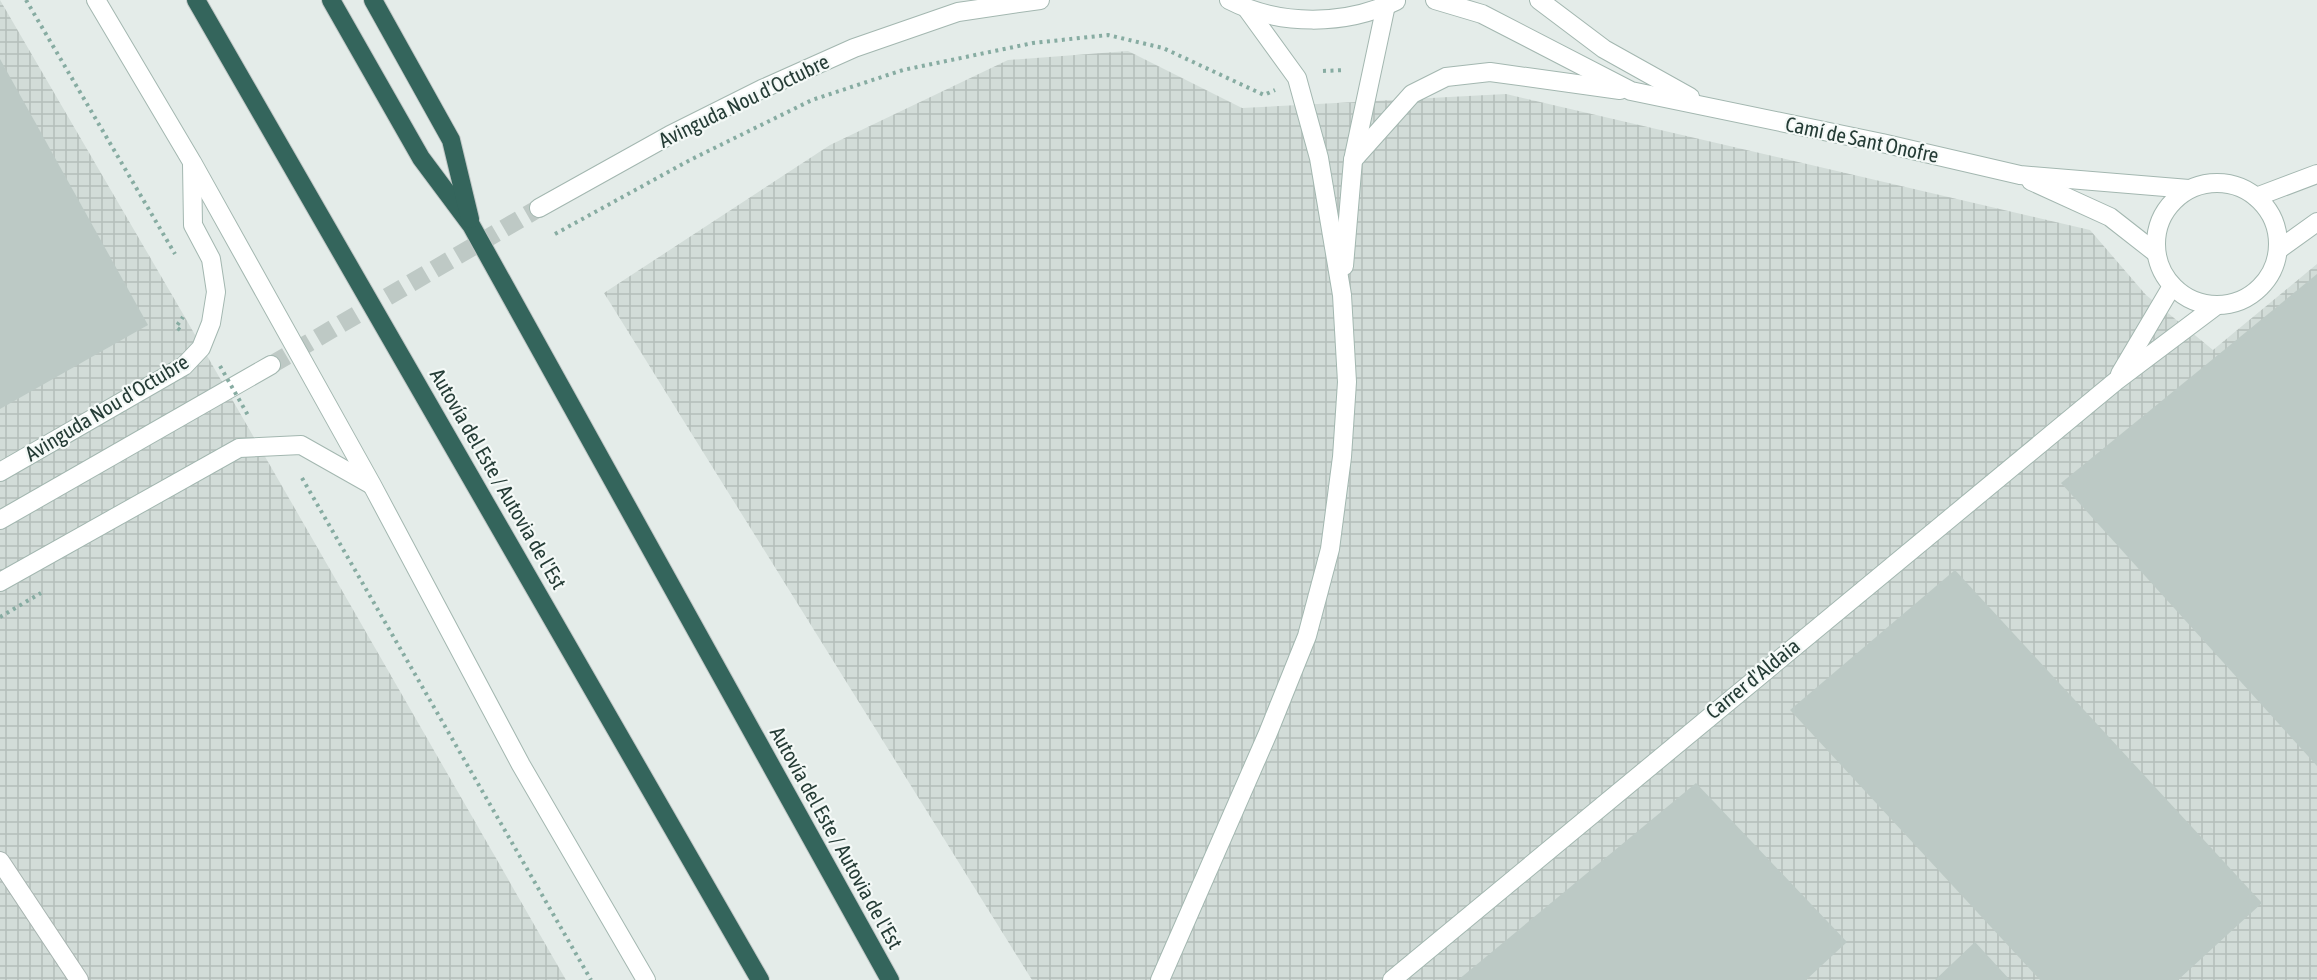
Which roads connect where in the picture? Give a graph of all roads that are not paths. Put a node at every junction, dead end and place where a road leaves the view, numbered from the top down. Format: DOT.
graph roads {
  1 [pos="96,0"];
  2 [pos="196,0"];
  3 [pos="331,0"];
  4 [pos="373,0"];
  5 [pos="978,0"];
  6 [pos="1040,0"];
  7 [pos="1229,0"];
  8 [pos="1435,0"];
  9 [pos="1539,0"];
  10 [pos="1392,3"];
  11 [pos="1247,9"];
  12 [pos="958,12"];
  13 [pos="1631,91"];
  14 [pos="1704,106"];
  15 [pos="1353,160"];
  16 [pos="192,162"];
  17 [pos="2317,174"];
  18 [pos="2020,176"];
  19 [pos="2188,189"];
  20 [pos="2256,196"];
  21 [pos="538,208"];
  22 [pos="2317,222"];
  23 [pos="471,225"];
  24 [pos="2278,250"];
  25 [pos="2156,253"];
  26 [pos="2172,286"];
  27 [pos="1342,295"];
  28 [pos="2217,305"];
  29 [pos="271,365"];
  30 [pos="2116,381"];
  31 [pos="0,472"];
  32 [pos="372,485"];
  33 [pos="0,520"];
  34 [pos="0,582"];
  35 [pos="0,861"];
  36 [pos="79,980"];
  37 [pos="646,980"];
  38 [pos="760,980"];
  39 [pos="890,980"];
  40 [pos="1160,980"];
  41 [pos="1392,980"];
  1 -- 16 [label="street"];
  2 -- 38 [label="highway, Autovía del Este / Autovia de l'Est"];
  3 -- 23 [label="highway, Autovía del Este / Autovia de l'Est"];
  4 -- 23 [label="highway"];
  5 -- 12 [label="street"];
  6 -- 12 [label="street"];
  7 -- 11 [label="street"];
  8 -- 13 [label="street, Camí de Sant Onofre"];
  9 -- 14 [label="street, Camí de Sant Onofre"];
  10 -- 11 [label="street"];
  10 -- 15 [label="street"];
  11 -- 27 [label="street"];
  12 -- 21 [label="street, Avinguda Nou d'Octubre"];
  13 -- 14 [label="street, Camí de Sant Onofre"];
  13 -- 15 [label="street"];
  14 -- 18 [label="street, Camí de Sant Onofre"];
  15 -- 27 [label="street"];
  16 -- 31 [label="street, Avinguda Nou d'Octubre"];
  16 -- 32 [label="street"];
  17 -- 20 [label="street"];
  18 -- 19 [label="street, Camí de Sant Onofre"];
  18 -- 25 [label="street, Camí de Sant Onofre"];
  19 -- 20 [label="street"];
  19 -- 25 [label="street"];
  20 -- 24 [label="street"];
  22 -- 24 [label="street"];
  23 -- 39 [label="highway, Autovía del Este / Autovia de l'Est"];
  24 -- 28 [label="street"];
  25 -- 26 [label="street"];
  26 -- 28 [label="street"];
  26 -- 30 [label="street, Carrer d'Aldaia"];
  27 -- 40 [label="street"];
  28 -- 30 [label="street, Carrer d'Aldaia"];
  29 -- 33 [label="street, Avinguda Nou d'Octubre"];
  30 -- 41 [label="street, Carrer d'Aldaia"];
  32 -- 34 [label="street"];
  32 -- 37 [label="street"];
  35 -- 36 [label="street"];
}
